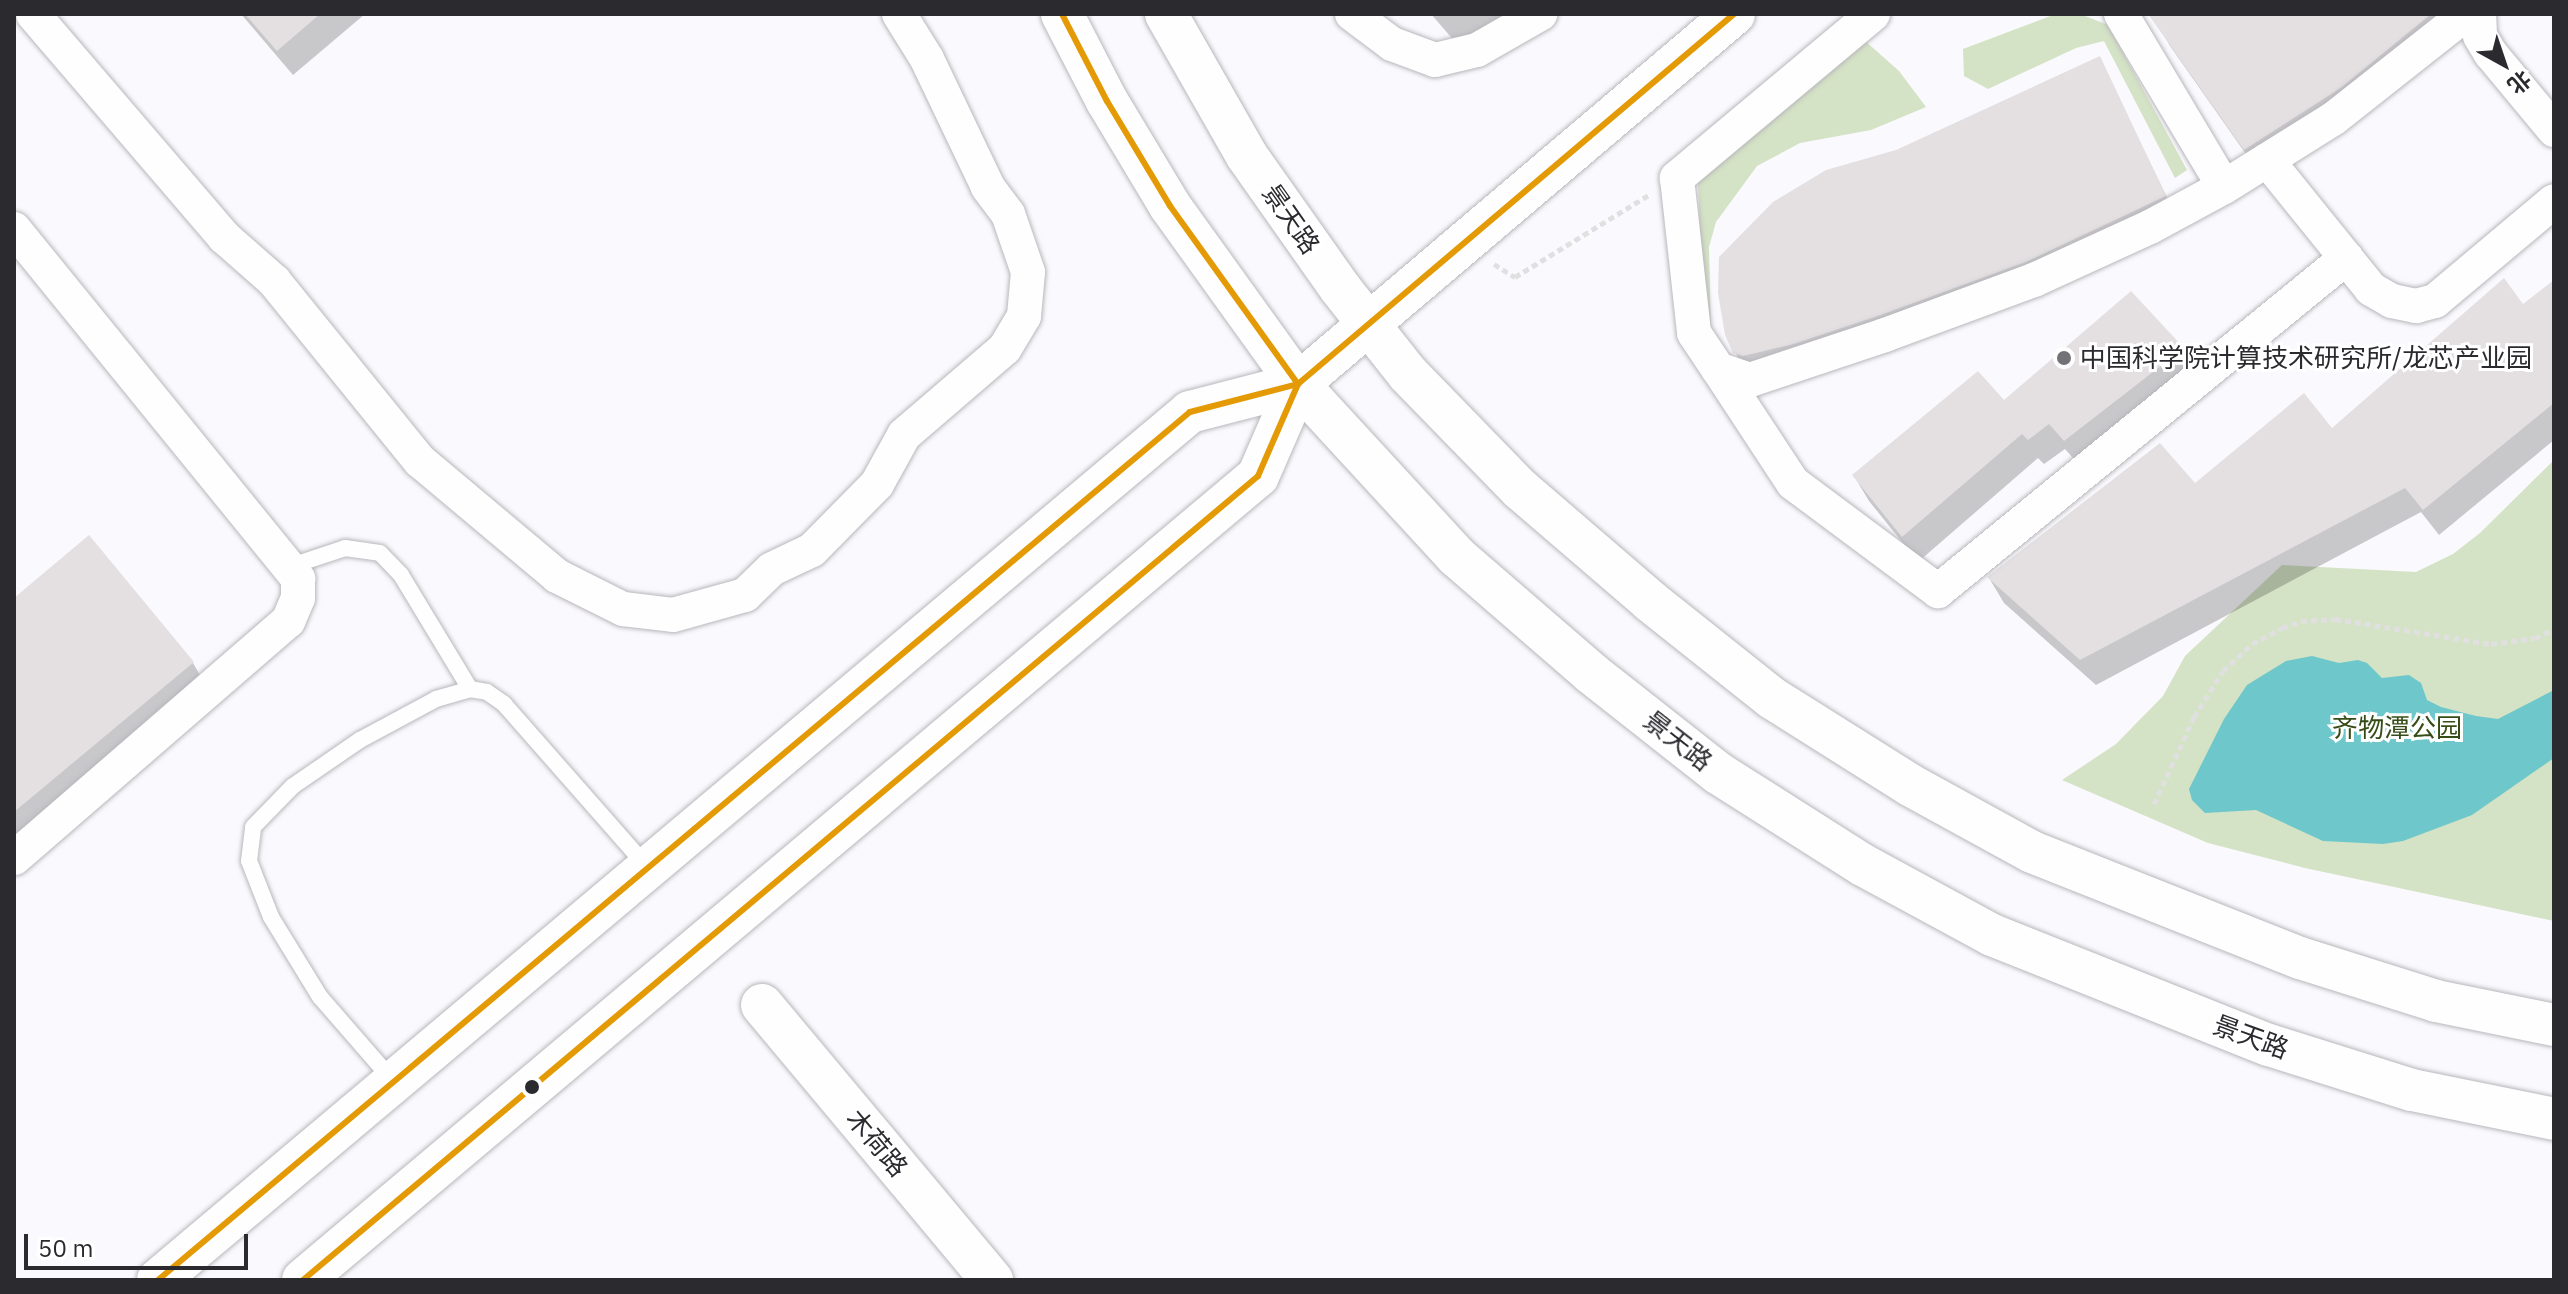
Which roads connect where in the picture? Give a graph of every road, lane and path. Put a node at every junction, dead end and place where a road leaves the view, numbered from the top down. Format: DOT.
graph roads {
  1 [pos="33,14"];
  2 [pos="899,14"];
  3 [pos="1062,14"];
  4 [pos="1166,14"];
  5 [pos="1352,14"];
  6 [pos="1540,14"];
  7 [pos="1734,14"];
  8 [pos="1873,14"];
  9 [pos="2121,14"];
  10 [pos="2466,14"];
  11 [pos="2479,14"];
  12 [pos="2554,130"];
  13 [pos="2267,160"];
  14 [pos="1677,178"];
  15 [pos="2224,187"];
  16 [pos="2554,201"];
  17 [pos="14,229"];
  18 [pos="1463,244"];
  19 [pos="2346,258"];
  20 [pos="1368,325"];
  21 [pos="1718,369"];
  22 [pos="1298,384"];
  23 [pos="288,567"];
  24 [pos="2554,629"];
  25 [pos="470,689"];
  26 [pos="2154,804"];
  27 [pos="14,858"];
  28 [pos="648,869"];
  29 [pos="762,1005"];
  30 [pos="2554,1025"];
  31 [pos="394,1082"];
  32 [pos="2554,1119"];
  33 [pos="158,1280"];
  34 [pos="303,1280"];
  35 [pos="992,1280"];
  1 -- 2 [label="street"];
  3 -- 22 [label="street, 景天路"];
  4 -- 20 [label="street, 景天路"];
  5 -- 6 [label="street"];
  7 -- 18 [label="street"];
  8 -- 14 [label="street"];
  9 -- 15 [label="street"];
  10 -- 13 [label="street"];
  11 -- 12 [label="street"];
  13 -- 15 [label="street"];
  13 -- 19 [label="street"];
  14 -- 18 [label="path"];
  14 -- 21 [label="street"];
  15 -- 21 [label="street"];
  16 -- 19 [label="street"];
  17 -- 23 [label="street"];
  18 -- 20 [label="street"];
  19 -- 21 [label="street"];
  20 -- 22 [label="street"];
  20 -- 30 [label="street, 景天路"];
  22 -- 28 [label="street"];
  22 -- 32 [label="street, 景天路"];
  22 -- 34 [label="street"];
  23 -- 25 [label="lane"];
  23 -- 27 [label="street"];
  24 -- 26 [label="path"];
  25 -- 28 [label="lane"];
  25 -- 31 [label="lane"];
  28 -- 31 [label="street"];
  29 -- 35 [label="street, 木荷路"];
  31 -- 33 [label="street"];
}
